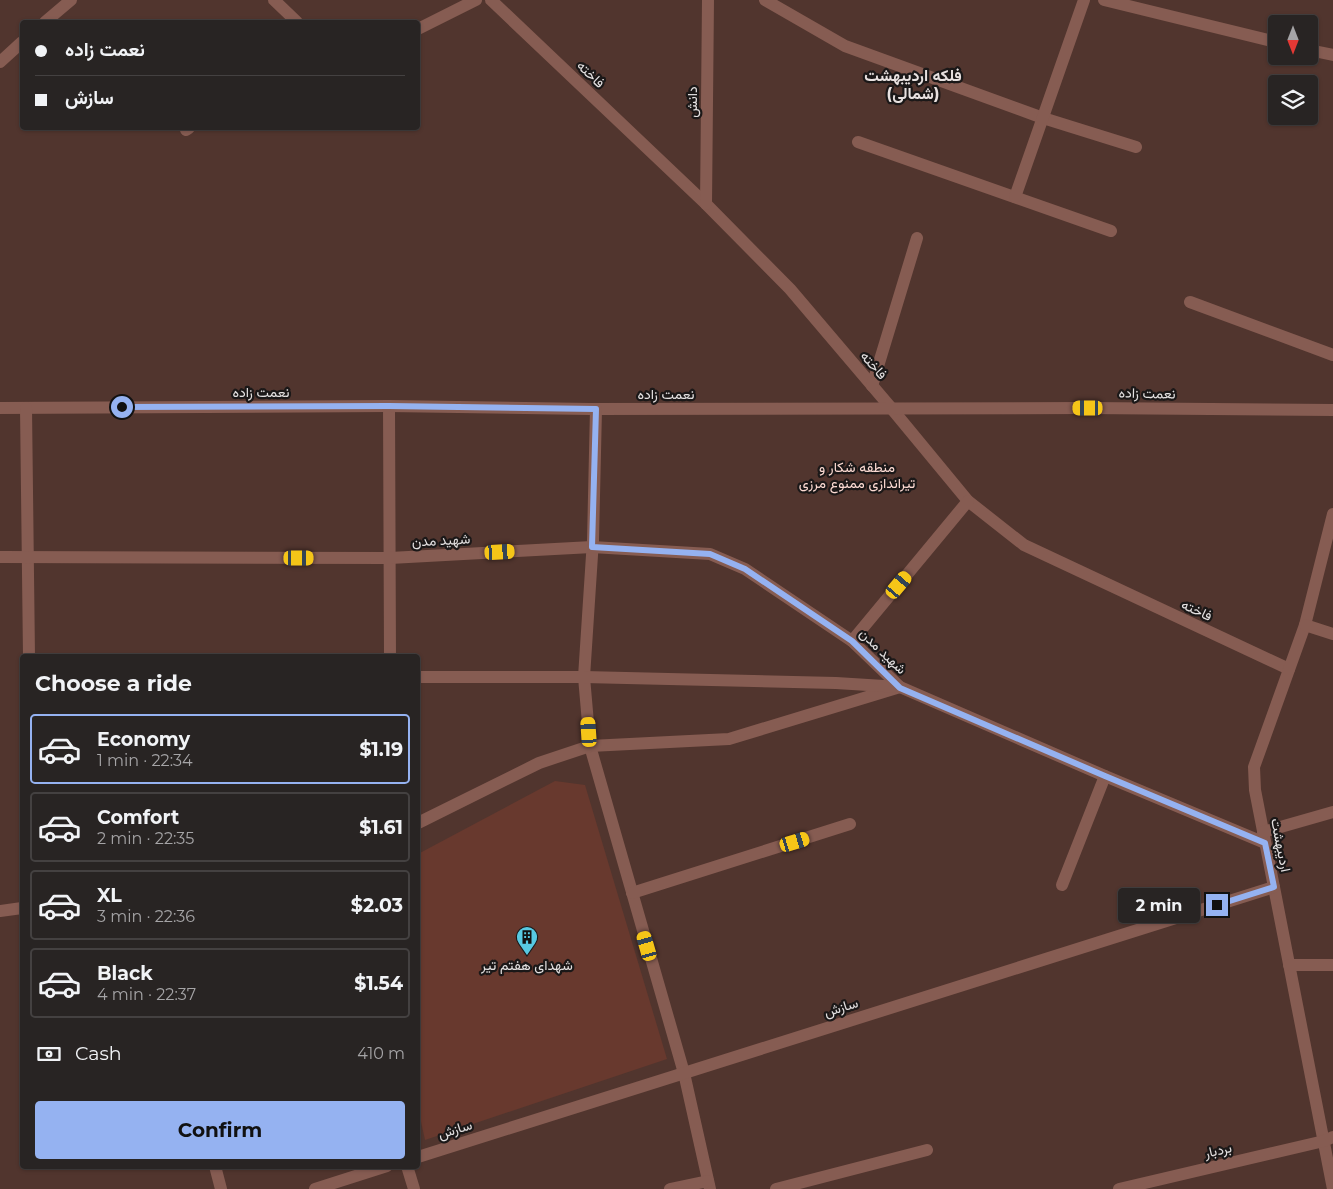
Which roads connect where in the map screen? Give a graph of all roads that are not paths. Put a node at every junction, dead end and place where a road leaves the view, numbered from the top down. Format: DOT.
graph roads {
  1 [pos="71,0"];
  2 [pos="274,0"];
  3 [pos="476,0"];
  4 [pos="491,0"];
  5 [pos="708,0"];
  6 [pos="765,0"];
  7 [pos="1084,0"];
  8 [pos="1104,0"];
  9 [pos="47,20"];
  10 [pos="295,20"];
  11 [pos="420,28"];
  12 [pos="1268,40"];
  13 [pos="20,44"];
  14 [pos="1318,52"];
  15 [pos="1333,56"];
  16 [pos="0,62"];
  17 [pos="1043,118"];
  18 [pos="858,142"];
  19 [pos="1136,147"];
  20 [pos="1015,197"];
  21 [pos="706,204"];
  22 [pos="1111,231"];
  23 [pos="918,238"];
  24 [pos="1190,302"];
  25 [pos="1333,355"];
  26 [pos="872,386"];
  27 [pos="389,406"];
  28 [pos="0,408"];
  29 [pos="26,408"];
  30 [pos="596,409"];
  31 [pos="892,409"];
  32 [pos="1333,410"];
  33 [pos="968,501"];
  34 [pos="1333,514"];
  35 [pos="592,547"];
  36 [pos="0,558"];
  37 [pos="28,558"];
  38 [pos="390,558"];
  39 [pos="1305,625"];
  40 [pos="1333,634"];
  41 [pos="852,641"];
  42 [pos="29,654"];
  43 [pos="390,654"];
  44 [pos="1289,669"];
  45 [pos="420,677"];
  46 [pos="584,677"];
  47 [pos="900,688"];
  48 [pos="590,746"];
  49 [pos="1105,776"];
  50 [pos="1333,812"];
  51 [pos="420,822"];
  52 [pos="850,824"];
  53 [pos="1264,837"];
  54 [pos="1062,885"];
  55 [pos="1274,887"];
  56 [pos="632,893"];
  57 [pos="20,908"];
  58 [pos="0,911"];
  59 [pos="1289,965"];
  60 [pos="1333,966"];
  61 [pos="684,1073"];
  62 [pos="1328,1139"];
  63 [pos="927,1150"];
  64 [pos="420,1155"];
  65 [pos="216,1169"];
  66 [pos="378,1169"];
  67 [pos="408,1169"];
  68 [pos="709,1185"];
  69 [pos="221,1189"];
  70 [pos="315,1189"];
  71 [pos="414,1189"];
  72 [pos="670,1189"];
  73 [pos="776,1189"];
  74 [pos="1119,1189"];
  75 [pos="1333,1189"];
  1 -- 9 [label="street"];
  2 -- 10 [label="street"];
  3 -- 11 [label="street"];
  4 -- 21 [label="street, فاخته"];
  5 -- 21 [label="street, دانش"];
  6 -- 17 [label="street"];
  7 -- 17 [label="street"];
  8 -- 12 [label="street"];
  13 -- 16 [label="street"];
  14 -- 15 [label="street"];
  17 -- 19 [label="street"];
  17 -- 20 [label="street"];
  18 -- 20 [label="street"];
  20 -- 22 [label="street"];
  21 -- 26 [label="street, فاخته"];
  23 -- 26 [label="street"];
  24 -- 25 [label="street"];
  26 -- 31 [label="street, فاخته"];
  27 -- 29 [label="street, نعمت زاده"];
  27 -- 30 [label="street, نعمت زاده"];
  27 -- 38 [label="street"];
  28 -- 29 [label="street, نعمت زاده"];
  29 -- 37 [label="street"];
  30 -- 31 [label="street, نعمت زاده"];
  30 -- 35 [label="street"];
  31 -- 32 [label="street, نعمت زاده"];
  31 -- 33 [label="street, فاخته"];
  33 -- 41 [label="street"];
  33 -- 44 [label="street, فاخته"];
  34 -- 39 [label="street, اردیبهشت"];
  35 -- 38 [label="street, شهید مدن"];
  35 -- 41 [label="street, شهید مدن"];
  35 -- 46 [label="street"];
  36 -- 37 [label="street, شهید مدن"];
  37 -- 38 [label="street, شهید مدن"];
  37 -- 42 [label="street"];
  38 -- 43 [label="street"];
  39 -- 40 [label="street"];
  39 -- 44 [label="street, اردیبهشت"];
  41 -- 47 [label="street, شهید مدن"];
  44 -- 53 [label="street, اردیبهشت"];
  45 -- 46 [label="street, شهید مدن"];
  46 -- 47 [label="street, شهید مدن"];
  46 -- 48 [label="street"];
  47 -- 48 [label="street"];
  47 -- 49 [label="street, شهید مدن"];
  48 -- 51 [label="street"];
  48 -- 56 [label="street"];
  49 -- 53 [label="street, شهید مدن"];
  49 -- 54 [label="street"];
  50 -- 53 [label="street"];
  52 -- 56 [label="street"];
  53 -- 55 [label="street, اردیبهشت"];
  55 -- 59 [label="street, اردیبهشت"];
  55 -- 61 [label="street, سازش"];
  56 -- 61 [label="street"];
  57 -- 58 [label="street"];
  59 -- 60 [label="street"];
  59 -- 62 [label="street, اردیبهشت"];
  61 -- 64 [label="street, سازش"];
  61 -- 68 [label="street"];
  62 -- 74 [label="street, بردبار"];
  62 -- 75 [label="street, اردیبهشت"];
  63 -- 73 [label="street"];
  65 -- 69 [label="street"];
  66 -- 70 [label="street"];
  67 -- 71 [label="street"];
  68 -- 72 [label="street"];
}
